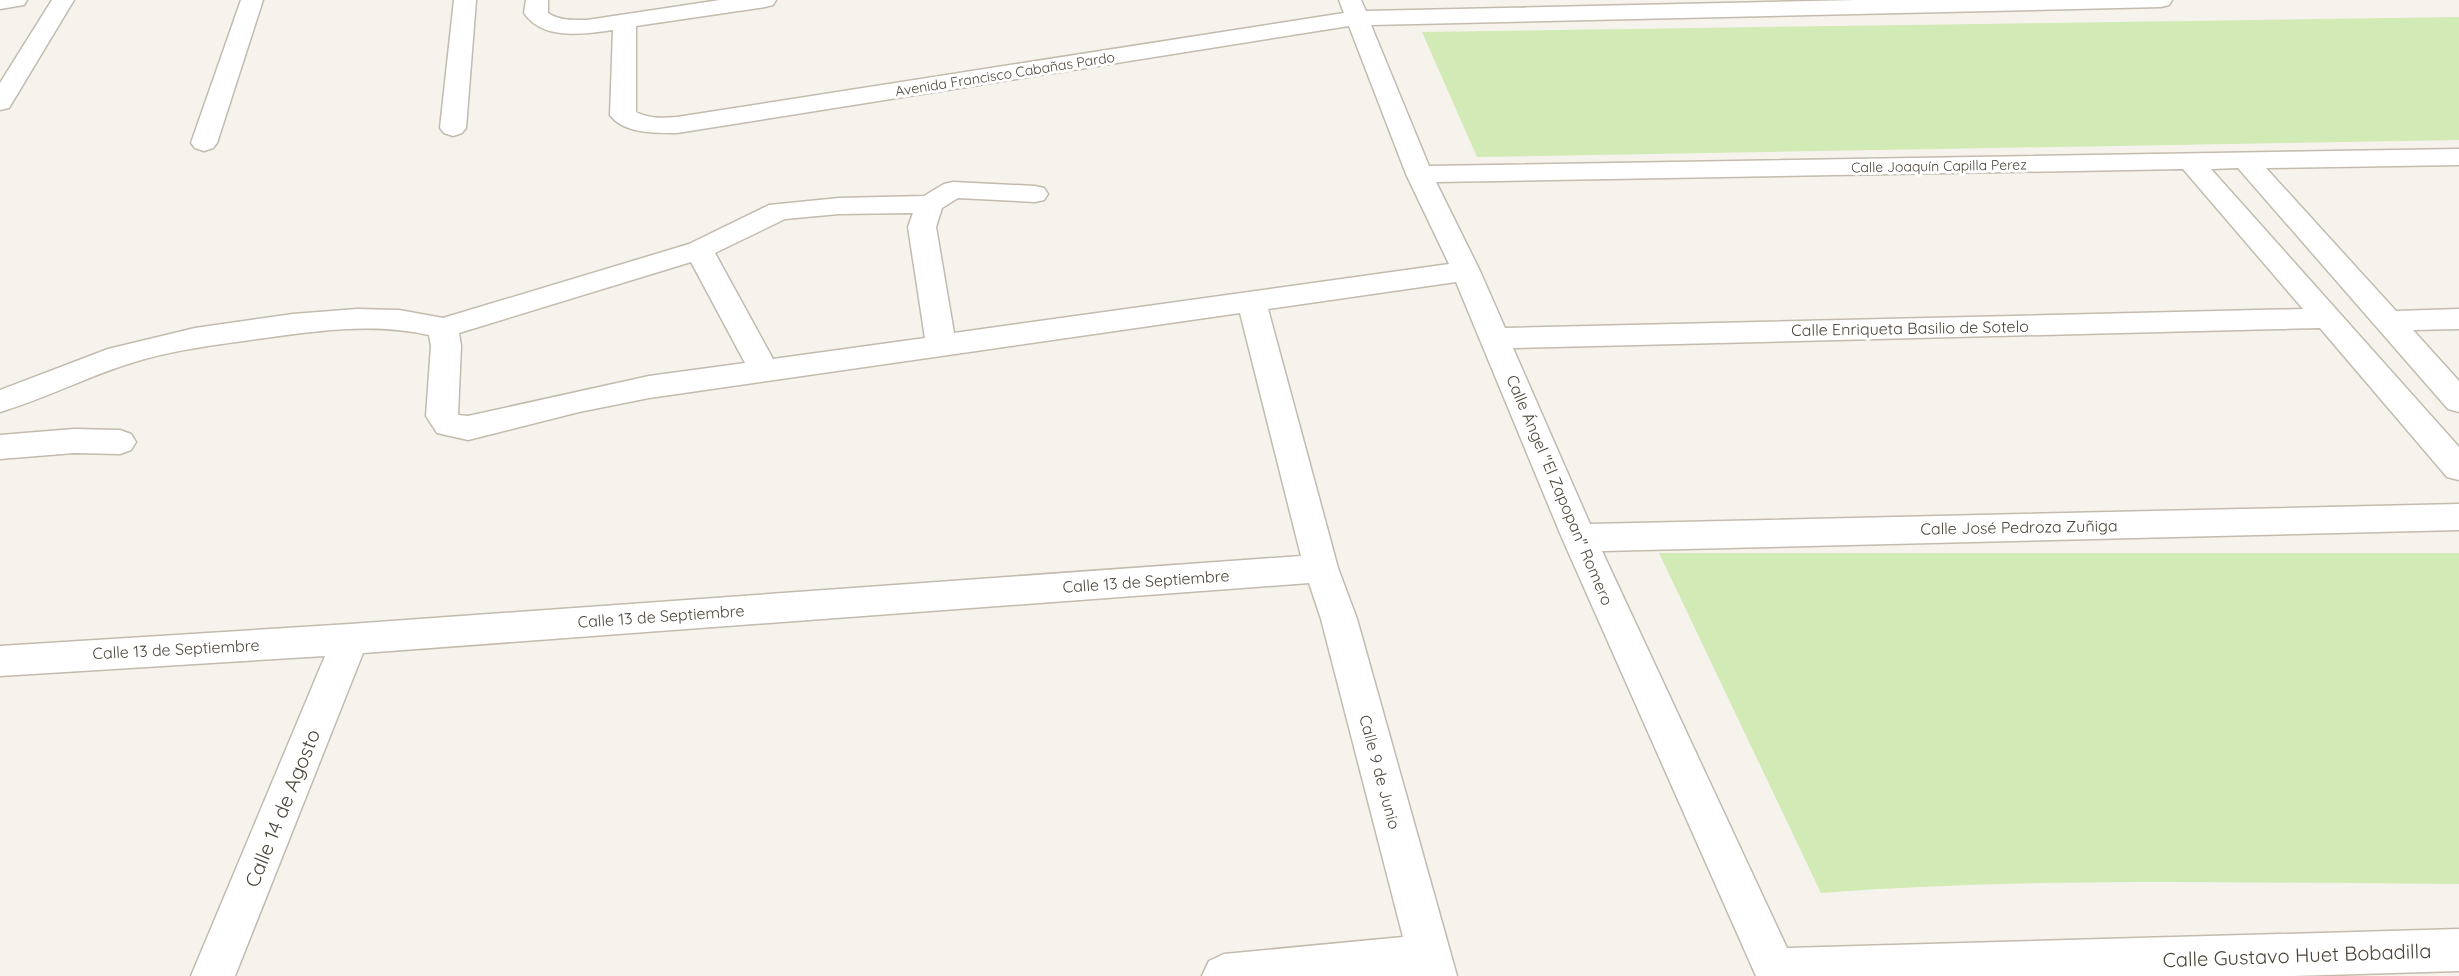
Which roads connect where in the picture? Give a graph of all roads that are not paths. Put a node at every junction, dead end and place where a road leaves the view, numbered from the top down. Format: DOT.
graph roads {
  1 [pos="16,0"];
  2 [pos="63,0"];
  3 [pos="252,0"];
  4 [pos="465,0"];
  5 [pos="765,0"];
  6 [pos="2109,0"];
  7 [pos="2161,0"];
  8 [pos="2062,1"];
  9 [pos="0,2"];
  10 [pos="1354,9"];
  11 [pos="540,11"];
  12 [pos="625,20"];
  13 [pos="0,103"];
  14 [pos="453,128"];
  15 [pos="204,143"];
  16 [pos="2459,157"];
  17 [pos="2246,161"];
  18 [pos="2191,162"];
  19 [pos="1419,174"];
  20 [pos="1035,194"];
  21 [pos="930,204"];
  22 [pos="699,250"];
  23 [pos="1466,271"];
  24 [pos="1252,303"];
  25 [pos="2326,318"];
  26 [pos="2459,319"];
  27 [pos="2386,321"];
  28 [pos="443,328"];
  29 [pos="1495,338"];
  30 [pos="941,347"];
  31 [pos="765,371"];
  32 [pos="0,401"];
  33 [pos="2459,401"];
  34 [pos="120,442"];
  35 [pos="0,447"];
  36 [pos="2459,468"];
  37 [pos="2459,517"];
  38 [pos="1579,538"];
  39 [pos="1322,568"];
  40 [pos="350,639"];
  41 [pos="0,661"];
  42 [pos="2459,950"];
  43 [pos="1432,966"];
  44 [pos="1777,973"];
  45 [pos="213,976"];
  46 [pos="1224,976"];
  1 -- 9 [label="street"];
  2 -- 13 [label="street"];
  3 -- 15 [label="street"];
  4 -- 14 [label="street"];
  5 -- 12 [label="street"];
  6 -- 7 [label="street, Avenida Francisco Cabañas Pardo"];
  6 -- 8 [label="street, Avenida Francisco Cabañas Pardo"];
  8 -- 10 [label="street, Avenida Francisco Cabañas Pardo"];
  10 -- 12 [label="street, Avenida Francisco Cabañas Pardo"];
  10 -- 19 [label="street, Calle Ángel \"El Zapopan\" Romero"];
  11 -- 12 [label="street"];
  16 -- 17 [label="street, Calle Joaquín Capilla Perez"];
  17 -- 18 [label="street, Calle Joaquín Capilla Perez"];
  17 -- 27 [label="street"];
  18 -- 19 [label="street, Calle Joaquín Capilla Perez"];
  18 -- 25 [label="street"];
  19 -- 23 [label="street, Calle Ángel \"El Zapopan\" Romero"];
  20 -- 21 [label="street"];
  21 -- 22 [label="street"];
  21 -- 30 [label="street"];
  22 -- 28 [label="street"];
  22 -- 31 [label="street"];
  23 -- 24 [label="street"];
  23 -- 29 [label="street, Calle Ángel \"El Zapopan\" Romero"];
  24 -- 30 [label="street"];
  24 -- 39 [label="street, Calle 9 de Junio"];
  25 -- 29 [label="street, Calle Enriqueta Basilio de Sotelo"];
  25 -- 36 [label="street"];
  26 -- 27 [label="street"];
  27 -- 33 [label="street"];
  28 -- 31 [label="street"];
  28 -- 32 [label="street"];
  29 -- 38 [label="street, Calle Ángel \"El Zapopan\" Romero"];
  30 -- 31 [label="street"];
  34 -- 35 [label="street"];
  37 -- 38 [label="street, Calle José Pedroza Zuñiga"];
  38 -- 44 [label="street, Calle Ángel \"El Zapopan\" Romero"];
  39 -- 40 [label="street, Calle 13 de Septiembre"];
  39 -- 43 [label="street, Calle 9 de Junio"];
  40 -- 41 [label="street, Calle 13 de Septiembre"];
  40 -- 45 [label="street, Calle 14 de Agosto"];
  42 -- 44 [label="street, Calle Gustavo Huet Bobadilla"];
  43 -- 46 [label="street"];
}
